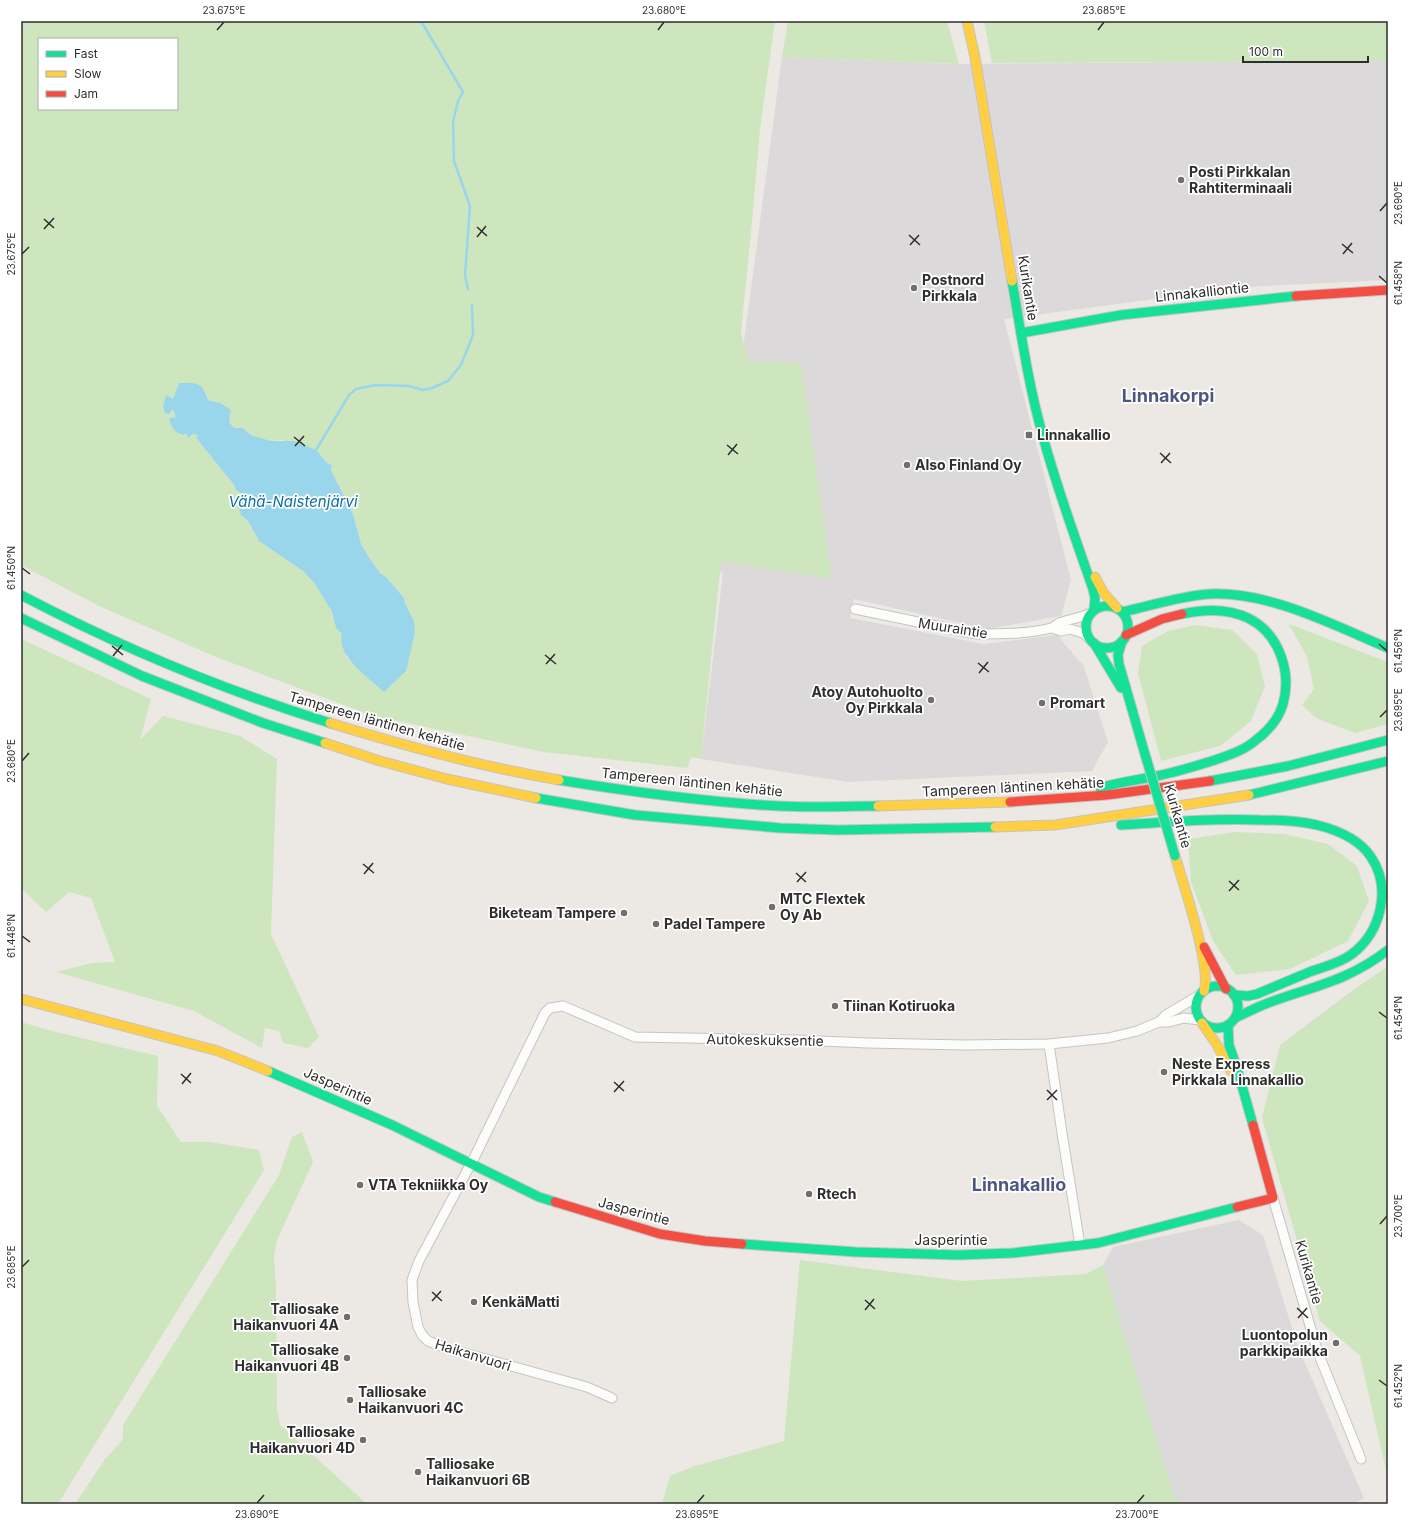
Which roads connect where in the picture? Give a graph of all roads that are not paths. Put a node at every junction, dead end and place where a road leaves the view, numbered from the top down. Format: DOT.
graph roads {
  1 [pos="967,21"];
  2 [pos="1388,290"];
  3 [pos="1021,333"];
  4 [pos="1082,555"];
  5 [pos="21,595"];
  6 [pos="855,609"];
  7 [pos="1119,610"];
  8 [pos="1093,611"];
  9 [pos="21,618"];
  10 [pos="1052,628"];
  11 [pos="1124,638"];
  12 [pos="1092,641"];
  13 [pos="1388,648"];
  14 [pos="1128,699"];
  15 [pos="1388,740"];
  16 [pos="1388,761"];
  17 [pos="1064,799"];
  18 [pos="1055,825"];
  19 [pos="1199,941"];
  20 [pos="1388,950"];
  21 [pos="1226,989"];
  22 [pos="1202,993"];
  23 [pos="1234,996"];
  24 [pos="21,999"];
  25 [pos="1235,1018"];
  26 [pos="1201,1021"];
  27 [pos="1159,1022"];
  28 [pos="1228,1025"];
  29 [pos="1049,1044"];
  30 [pos="1242,1090"];
  31 [pos="471,1164"];
  32 [pos="1273,1198"];
  33 [pos="1080,1245"];
  34 [pos="612,1398"];
  35 [pos="1361,1458"];
  1 -- 3 [label="main road, Kurikantie"];
  2 -- 3 [label="main road, Linnakalliontie"];
  3 -- 4 [label="main road, Kurikantie"];
  4 -- 7 [label="main road, Kurikantie"];
  4 -- 8 [label="main road, Kurikantie"];
  5 -- 17 [label="main road, Tampereen läntinen kehätie"];
  6 -- 10 [label="street, Muuraintie"];
  7 -- 8 [label="main road"];
  7 -- 11 [label="main road"];
  7 -- 13 [label="main road"];
  8 -- 10 [label="street, Muuraintie"];
  8 -- 12 [label="main road"];
  9 -- 18 [label="main road"];
  10 -- 12 [label="street, Muuraintie"];
  11 -- 12 [label="main road"];
  11 -- 14 [label="main road, Kurikantie"];
  11 -- 17 [label="main road"];
  12 -- 14 [label="main road, Kurikantie"];
  14 -- 19 [label="main road, Kurikantie, bridge"];
  15 -- 17 [label="main road, Tampereen läntinen kehätie"];
  16 -- 18 [label="main road"];
  18 -- 23 [label="main road"];
  19 -- 21 [label="main road, Kurikantie"];
  19 -- 22 [label="main road, Kurikantie"];
  20 -- 25 [label="main road"];
  21 -- 22 [label="main road"];
  21 -- 23 [label="main road"];
  22 -- 26 [label="main road"];
  22 -- 27 [label="street, Autokeskuksentie"];
  23 -- 25 [label="main road"];
  24 -- 31 [label="main road, Jasperintie"];
  25 -- 28 [label="main road"];
  26 -- 27 [label="street, Autokeskuksentie"];
  26 -- 28 [label="main road"];
  26 -- 30 [label="main road, Kurikantie"];
  27 -- 29 [label="street, Autokeskuksentie"];
  28 -- 30 [label="main road, Kurikantie"];
  29 -- 31 [label="street, Autokeskuksentie"];
  29 -- 33 [label="street"];
  30 -- 32 [label="main road, Kurikantie"];
  31 -- 33 [label="main road, Jasperintie"];
  31 -- 34 [label="street, Haikanvuori"];
  32 -- 33 [label="main road, Jasperintie"];
  32 -- 35 [label="street, Kurikantie"];
}
